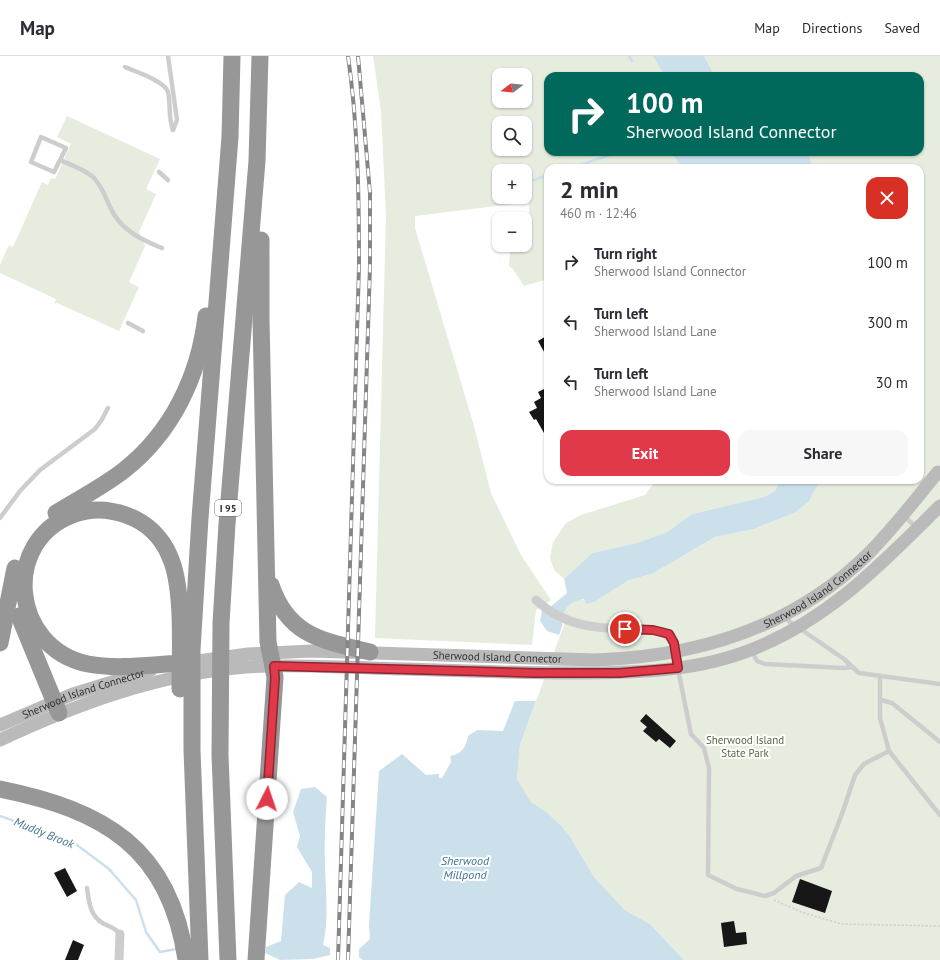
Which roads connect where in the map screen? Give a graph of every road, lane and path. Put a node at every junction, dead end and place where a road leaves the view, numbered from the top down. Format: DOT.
graph roads {
  1 [pos="168,56"];
  2 [pos="232,56"];
  3 [pos="260,56"];
  4 [pos="125,67"];
  5 [pos="260,94"];
  6 [pos="232,104"];
  7 [pos="60,160"];
  8 [pos="159,172"];
  9 [pos="168,180"];
  10 [pos="162,248"];
  11 [pos="128,323"];
  12 [pos="143,331"];
  13 [pos="108,408"];
  14 [pos="939,472"];
  15 [pos="940,506"];
  16 [pos="903,515"];
  17 [pos="0,518"];
  18 [pos="917,528"];
  19 [pos="14,576"];
  20 [pos="267,576"];
  21 [pos="536,600"];
  22 [pos="782,616"];
  23 [pos="798,628"];
  24 [pos="0,643"];
  25 [pos="341,648"];
  26 [pos="750,650"];
  27 [pos="675,653"];
  28 [pos="273,659"];
  29 [pos="370,660"];
  30 [pos="185,663"];
  31 [pos="852,667"];
  32 [pos="678,668"];
  33 [pos="164,670"];
  34 [pos="880,676"];
  35 [pos="940,684"];
  36 [pos="881,700"];
  37 [pos="56,707"];
  38 [pos="0,726"];
  39 [pos="0,740"];
  40 [pos="940,742"];
  41 [pos="889,751"];
  42 [pos="0,789"];
  43 [pos="940,815"];
  44 [pos="194,817"];
  45 [pos="87,888"];
  46 [pos="765,896"];
  47 [pos="940,926"];
  48 [pos="120,934"];
  49 [pos="119,960"];
  50 [pos="186,960"];
  51 [pos="200,960"];
  52 [pos="228,960"];
  53 [pos="256,960"];
  1 -- 4 [label="lane"];
  2 -- 6 [label="highway, I 95"];
  3 -- 5 [label="highway, I 95"];
  5 -- 20 [label="highway"];
  5 -- 52 [label="highway, I 95"];
  6 -- 19 [label="highway"];
  6 -- 44 [label="highway, I 95"];
  7 -- 7 [label="lane"];
  7 -- 10 [label="lane"];
  8 -- 9 [label="lane"];
  11 -- 12 [label="lane"];
  13 -- 17 [label="lane"];
  14 -- 16 [label="street, Sherwood Island Connector"];
  15 -- 18 [label="street, Sherwood Island Connector"];
  16 -- 18 [label="lane"];
  16 -- 22 [label="street, Sherwood Island Connector"];
  18 -- 23 [label="street, Sherwood Island Connector"];
  19 -- 24 [label="highway"];
  19 -- 37 [label="highway"];
  20 -- 25 [label="highway"];
  20 -- 28 [label="highway"];
  21 -- 27 [label="street"];
  22 -- 23 [label="lane"];
  22 -- 27 [label="street, Sherwood Island Connector"];
  23 -- 26 [label="street, Sherwood Island Connector"];
  23 -- 31 [label="lane"];
  25 -- 28 [label="street, Sherwood Island Connector"];
  25 -- 29 [label="highway"];
  26 -- 31 [label="lane"];
  26 -- 32 [label="street, Sherwood Island Connector"];
  27 -- 29 [label="street, Sherwood Island Connector"];
  27 -- 32 [label="street"];
  28 -- 29 [label="street, Sherwood Island Connector"];
  28 -- 30 [label="street, Sherwood Island Connector"];
  28 -- 33 [label="street, Sherwood Island Connector"];
  28 -- 53 [label="highway"];
  29 -- 32 [label="street, Sherwood Island Connector"];
  30 -- 33 [label="highway"];
  31 -- 34 [label="lane"];
  32 -- 46 [label="lane"];
  33 -- 37 [label="street, Sherwood Island Connector"];
  33 -- 44 [label="highway"];
  34 -- 35 [label="lane"];
  34 -- 36 [label="lane"];
  36 -- 40 [label="lane"];
  36 -- 41 [label="lane"];
  37 -- 38 [label="street, Sherwood Island Connector"];
  37 -- 39 [label="street, Sherwood Island Connector"];
  41 -- 43 [label="lane"];
  41 -- 46 [label="lane"];
  42 -- 50 [label="highway"];
  44 -- 51 [label="highway, I 95"];
  45 -- 48 [label="lane"];
  46 -- 47 [label="path"];
  48 -- 49 [label="street"];
}
